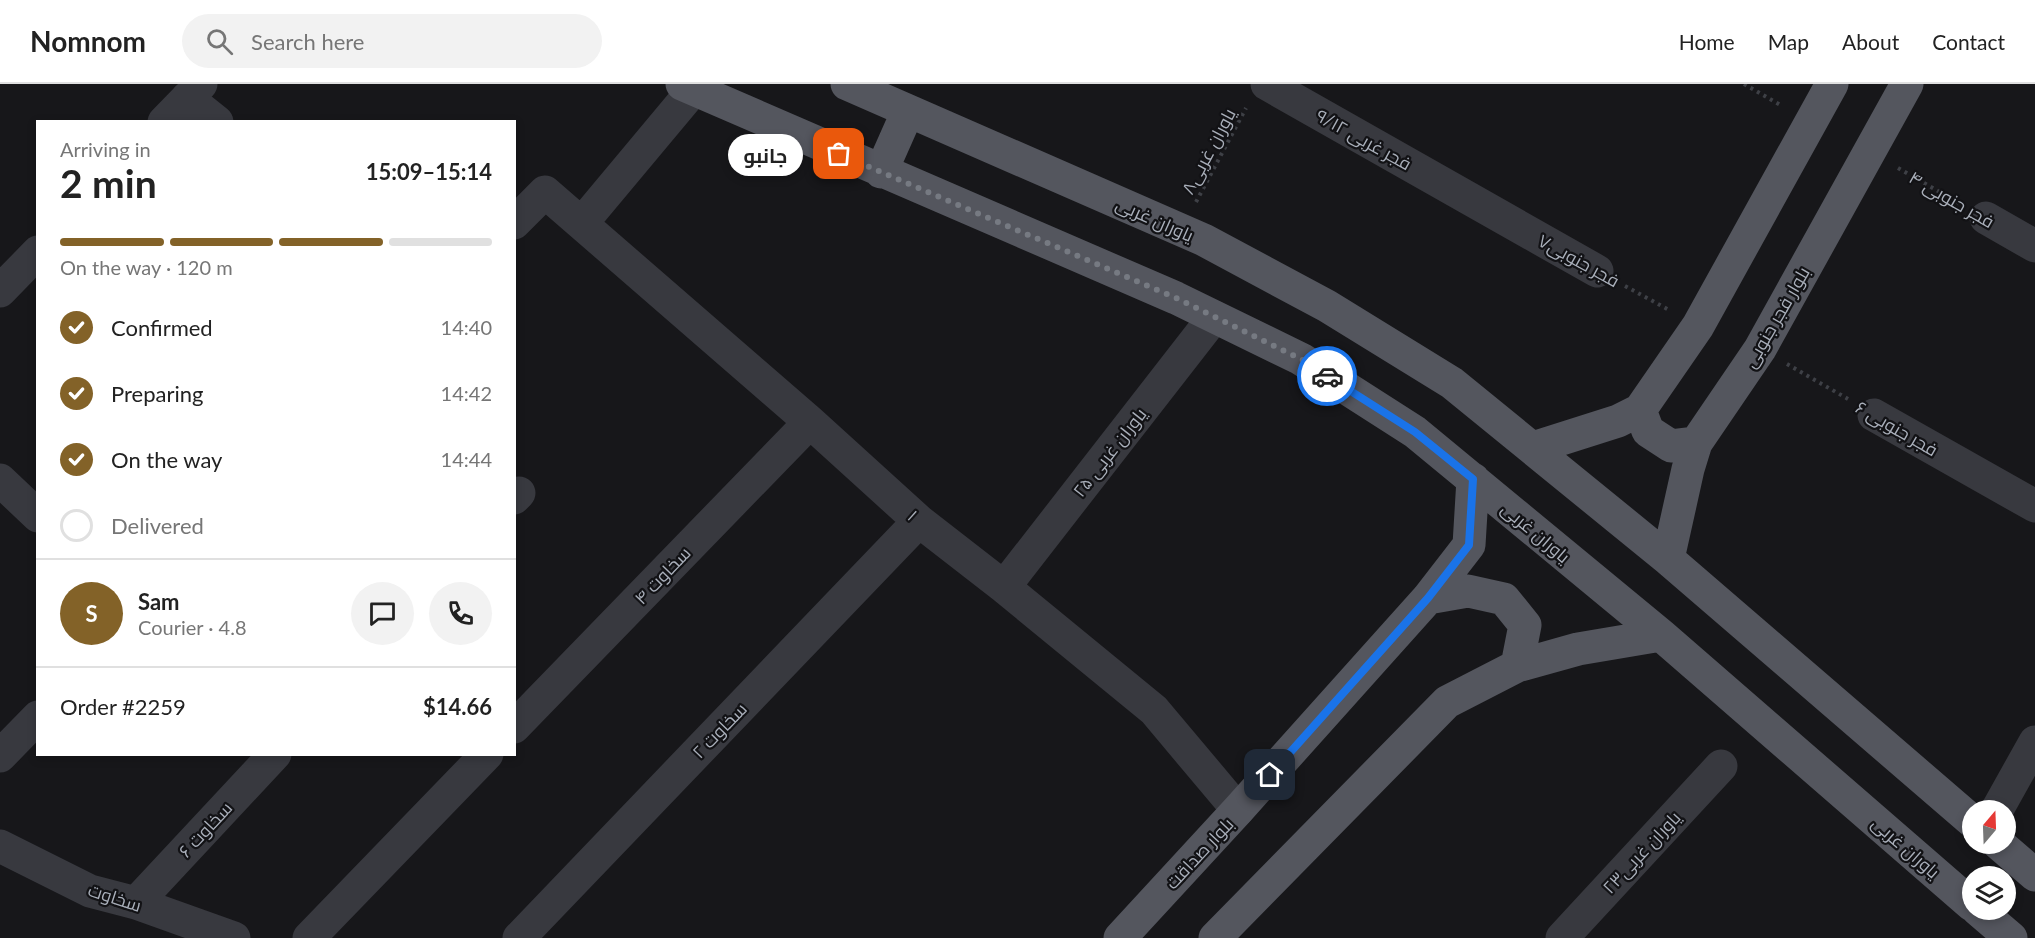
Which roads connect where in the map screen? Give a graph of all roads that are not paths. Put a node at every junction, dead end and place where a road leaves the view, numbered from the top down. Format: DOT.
graph roads {
  1 [pos="848,84"];
  2 [pos="1832,84"];
  3 [pos="1906,84"];
  4 [pos="688,87"];
  5 [pos="194,91"];
  6 [pos="1257,94"];
  7 [pos="908,111"];
  8 [pos="166,120"];
  9 [pos="216,120"];
  10 [pos="880,172"];
  11 [pos="1461,193"];
  12 [pos="1986,218"];
  13 [pos="516,221"];
  14 [pos="582,223"];
  15 [pos="2035,246"];
  16 [pos="35,260"];
  17 [pos="1597,271"];
  18 [pos="0,291"];
  19 [pos="1214,317"];
  20 [pos="1640,410"];
  21 [pos="1874,415"];
  22 [pos="810,422"];
  23 [pos="1696,443"];
  24 [pos="1533,448"];
  25 [pos="1473,479"];
  26 [pos="0,480"];
  27 [pos="2035,506"];
  28 [pos="36,514"];
  29 [pos="919,521"];
  30 [pos="1668,558"];
  31 [pos="1004,586"];
  32 [pos="1428,598"];
  33 [pos="1661,635"];
  34 [pos="1517,666"];
  35 [pos="36,719"];
  36 [pos="516,725"];
  37 [pos="0,756"];
  38 [pos="273,756"];
  39 [pos="486,756"];
  40 [pos="2031,760"];
  41 [pos="1721,766"];
  42 [pos="2005,800"];
  43 [pos="1239,810"];
  44 [pos="1962,812"];
  45 [pos="0,846"];
  46 [pos="2011,854"];
  47 [pos="2035,875"];
  48 [pos="1962,896"];
  49 [pos="136,903"];
  50 [pos="1990,920"];
  51 [pos="227,937"];
  52 [pos="309,938"];
  53 [pos="519,938"];
  54 [pos="1120,938"];
  55 [pos="1215,938"];
  56 [pos="1562,938"];
  57 [pos="2011,938"];
  1 -- 7 [label="main road, یاوران غربی"];
  2 -- 20 [label="main road"];
  3 -- 23 [label="main road, بلوار فجر جنوبی"];
  4 -- 10 [label="main road, یاوران غربی"];
  4 -- 14 [label="street"];
  5 -- 8 [label="street"];
  5 -- 9 [label="street"];
  6 -- 11 [label="street, ۹/۱۲ فجر غربی"];
  7 -- 10 [label="main road"];
  7 -- 24 [label="main road, یاوران غربی"];
  10 -- 19 [label="main road, یاوران غربی"];
  11 -- 17 [label="street, فجر جنوبی۷"];
  12 -- 15 [label="street, ۴ فجر جنوبی"];
  13 -- 14 [label="street, ۱"];
  14 -- 22 [label="street, ۱"];
  16 -- 18 [label="street"];
  19 -- 25 [label="main road, یاوران غربی"];
  19 -- 31 [label="street, یاوران غربی ۲۵"];
  20 -- 23 [label="main road"];
  20 -- 24 [label="main road"];
  21 -- 27 [label="street, ۶ فجر جنوبی"];
  22 -- 29 [label="street, ۱"];
  22 -- 36 [label="street, سخاوت ۴"];
  23 -- 30 [label="main road, بلوار فجر جنوبی"];
  24 -- 30 [label="main road, یاوران غربی"];
  25 -- 32 [label="main road, بلوار صداقت"];
  25 -- 33 [label="main road, یاوران غربی"];
  26 -- 28 [label="street"];
  29 -- 31 [label="street, ۱"];
  29 -- 53 [label="street, سخاوت ۲"];
  30 -- 44 [label="main road, یاوران غربی"];
  31 -- 43 [label="street, ۱"];
  32 -- 34 [label="main road"];
  32 -- 43 [label="main road, بلوار صداقت"];
  33 -- 34 [label="main road"];
  33 -- 48 [label="main road, یاوران غربی"];
  34 -- 55 [label="main road"];
  35 -- 37 [label="street"];
  38 -- 49 [label="street, سخاوت ۶"];
  39 -- 52 [label="street"];
  40 -- 42 [label="street"];
  41 -- 56 [label="street, یاوران غربی۲۳"];
  43 -- 54 [label="main road, بلوار صداقت"];
  45 -- 49 [label="street, سخاوت"];
  46 -- 47 [label="main road"];
  49 -- 51 [label="street, سخاوت"];
  50 -- 57 [label="main road"];
}
